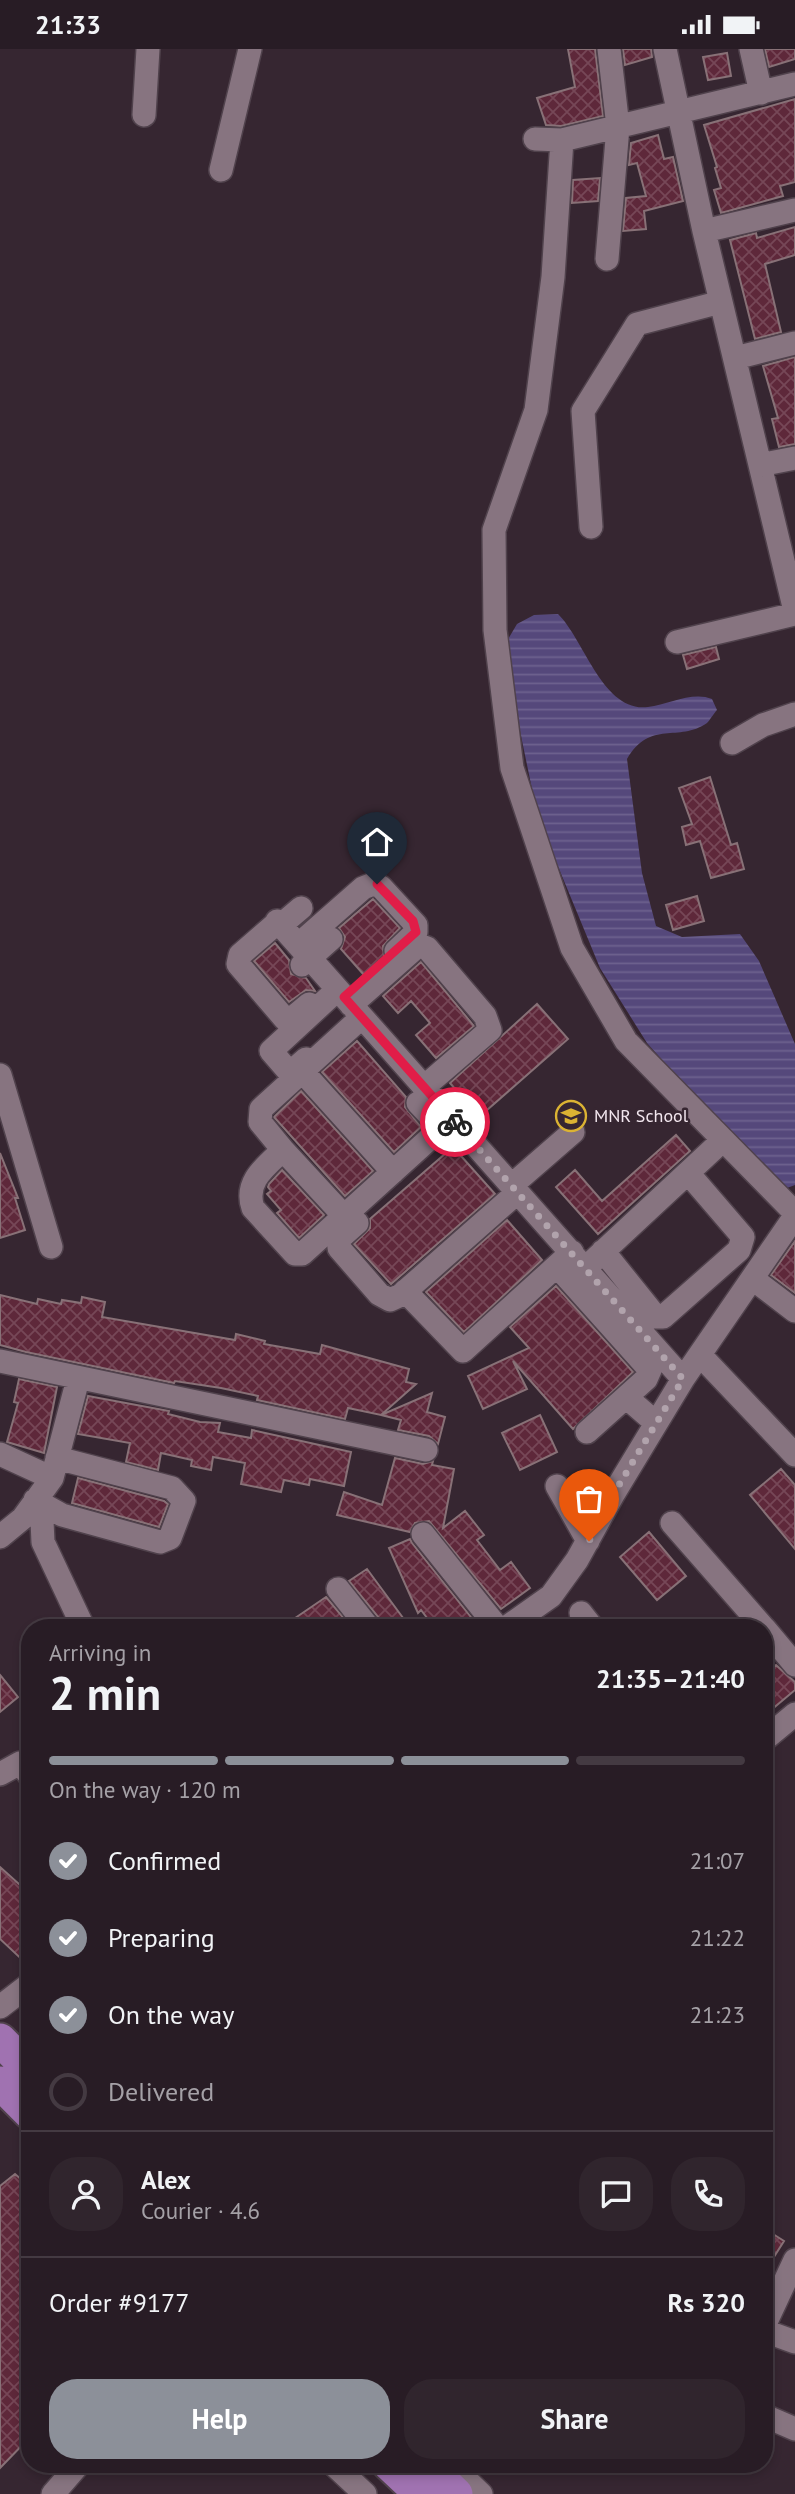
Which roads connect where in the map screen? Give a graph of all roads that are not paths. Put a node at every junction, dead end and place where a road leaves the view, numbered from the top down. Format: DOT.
graph roads {
  1 [pos="148,49"];
  2 [pos="250,49"];
  3 [pos="609,49"];
  4 [pos="665,49"];
  5 [pos="751,49"];
  6 [pos="795,84"];
  7 [pos="761,93"];
  8 [pos="680,114"];
  9 [pos="144,115"];
  10 [pos="618,127"];
  11 [pos="535,139"];
  12 [pos="562,140"];
  13 [pos="221,170"];
  14 [pos="795,210"];
  15 [pos="704,231"];
  16 [pos="607,259"];
  17 [pos="721,302"];
  18 [pos="795,343"];
  19 [pos="734,358"];
  20 [pos="795,457"];
  21 [pos="760,465"];
  22 [pos="591,527"];
  23 [pos="794,602"];
  24 [pos="677,642"];
  25 [pos="795,714"];
  26 [pos="732,743"];
  27 [pos="301,908"];
  28 [pos="276,924"];
  29 [pos="331,939"];
  30 [pos="302,956"];
  31 [pos="343,1004"];
  32 [pos="397,1068"];
  33 [pos="302,1071"];
  34 [pos="0,1075"];
  35 [pos="424,1087"];
  36 [pos="438,1114"];
  37 [pos="461,1129"];
  38 [pos="573,1132"];
  39 [pos="723,1140"];
  40 [pos="283,1150"];
  41 [pos="393,1172"];
  42 [pos="688,1173"];
  43 [pos="515,1188"];
  44 [pos="795,1215"];
  45 [pos="345,1217"];
  46 [pos="51,1247"];
  47 [pos="603,1251"];
  48 [pos="571,1262"];
  49 [pos="752,1279"];
  50 [pos="405,1291"];
  51 [pos="795,1311"];
  52 [pos="701,1356"];
  53 [pos="0,1361"];
  54 [pos="78,1379"];
  55 [pos="683,1379"];
  56 [pos="626,1397"];
  57 [pos="656,1423"];
  58 [pos="587,1431"];
  59 [pos="426,1450"];
  60 [pos="0,1454"];
  61 [pos="795,1455"];
  62 [pos="55,1468"];
  63 [pos="556,1486"];
  64 [pos="35,1500"];
  65 [pos="672,1523"];
  66 [pos="423,1534"];
  67 [pos="0,1537"];
  68 [pos="589,1541"];
  69 [pos="338,1589"];
  70 [pos="79,1619"];
  71 [pos="362,1619"];
  72 [pos="491,1619"];
  73 [pos="519,1619"];
  74 [pos="756,1619"];
  75 [pos="773,1639"];
  76 [pos="795,1665"];
  77 [pos="795,1714"];
  78 [pos="773,1732"];
  79 [pos="21,1764"];
  80 [pos="0,1774"];
  81 [pos="21,1996"];
  82 [pos="0,2007"];
  83 [pos="0,2040"];
  84 [pos="21,2061"];
  85 [pos="0,2083"];
  86 [pos="21,2104"];
  87 [pos="795,2260"];
  88 [pos="773,2307"];
  89 [pos="773,2333"];
  90 [pos="795,2342"];
  91 [pos="773,2419"];
  92 [pos="795,2429"];
  93 [pos="71,2473"];
  94 [pos="343,2473"];
  95 [pos="399,2473"];
  96 [pos="434,2473"];
  97 [pos="459,2473"];
  98 [pos="53,2494"];
  99 [pos="365,2494"];
  100 [pos="421,2494"];
  101 [pos="456,2494"];
  102 [pos="481,2494"];
  1 -- 9 [label="street"];
  2 -- 13 [label="street"];
  3 -- 10 [label="street"];
  4 -- 8 [label="street"];
  5 -- 7 [label="street"];
  6 -- 7 [label="street"];
  7 -- 8 [label="street"];
  8 -- 10 [label="street"];
  8 -- 15 [label="street"];
  10 -- 12 [label="street"];
  10 -- 16 [label="street"];
  11 -- 12 [label="street"];
  12 -- 39 [label="street"];
  14 -- 15 [label="street"];
  15 -- 17 [label="street"];
  17 -- 19 [label="street"];
  17 -- 22 [label="street"];
  18 -- 19 [label="street"];
  19 -- 21 [label="street"];
  20 -- 21 [label="street"];
  21 -- 23 [label="street"];
  23 -- 24 [label="street"];
  25 -- 26 [label="street"];
  27 -- 28 [label="street"];
  28 -- 30 [label="street"];
  28 -- 31 [label="street"];
  29 -- 30 [label="street"];
  30 -- 31 [label="street"];
  30 -- 31 [label="street"];
  31 -- 32 [label="street"];
  31 -- 33 [label="street"];
  31 -- 35 [label="street"];
  32 -- 35 [label="street"];
  32 -- 36 [label="street"];
  33 -- 40 [label="street"];
  33 -- 41 [label="street"];
  34 -- 46 [label="street"];
  35 -- 36 [label="street"];
  36 -- 37 [label="street"];
  36 -- 41 [label="street"];
  37 -- 43 [label="street"];
  37 -- 50 [label="street"];
  38 -- 43 [label="street"];
  39 -- 42 [label="street"];
  39 -- 44 [label="street"];
  40 -- 45 [label="street"];
  40 -- 45 [label="street"];
  41 -- 45 [label="street"];
  42 -- 47 [label="street"];
  42 -- 47 [label="street"];
  43 -- 48 [label="street"];
  43 -- 50 [label="street"];
  44 -- 49 [label="street"];
  47 -- 48 [label="street"];
  48 -- 50 [label="street"];
  48 -- 55 [label="street"];
  48 -- 56 [label="street"];
  49 -- 51 [label="street"];
  49 -- 52 [label="street"];
  52 -- 55 [label="street"];
  52 -- 61 [label="street"];
  53 -- 54 [label="street"];
  54 -- 59 [label="street"];
  54 -- 62 [label="street"];
  55 -- 57 [label="street"];
  56 -- 57 [label="street"];
  56 -- 58 [label="street"];
  57 -- 68 [label="street"];
  60 -- 62 [label="street"];
  62 -- 64 [label="street"];
  62 -- 64 [label="street"];
  63 -- 68 [label="street"];
  64 -- 67 [label="street"];
  64 -- 70 [label="street"];
  65 -- 74 [label="street"];
  66 -- 72 [label="street"];
  68 -- 73 [label="street"];
  69 -- 71 [label="street"];
  75 -- 76 [label="street"];
  77 -- 78 [label="street"];
  79 -- 80 [label="street"];
  81 -- 82 [label="street"];
  83 -- 84 [label="highway"];
  85 -- 86 [label="highway"];
  87 -- 88 [label="street"];
  89 -- 90 [label="street"];
  91 -- 92 [label="street"];
  93 -- 98 [label="street"];
  94 -- 99 [label="street"];
  95 -- 100 [label="highway"];
  96 -- 101 [label="highway"];
  97 -- 102 [label="street"];
}
